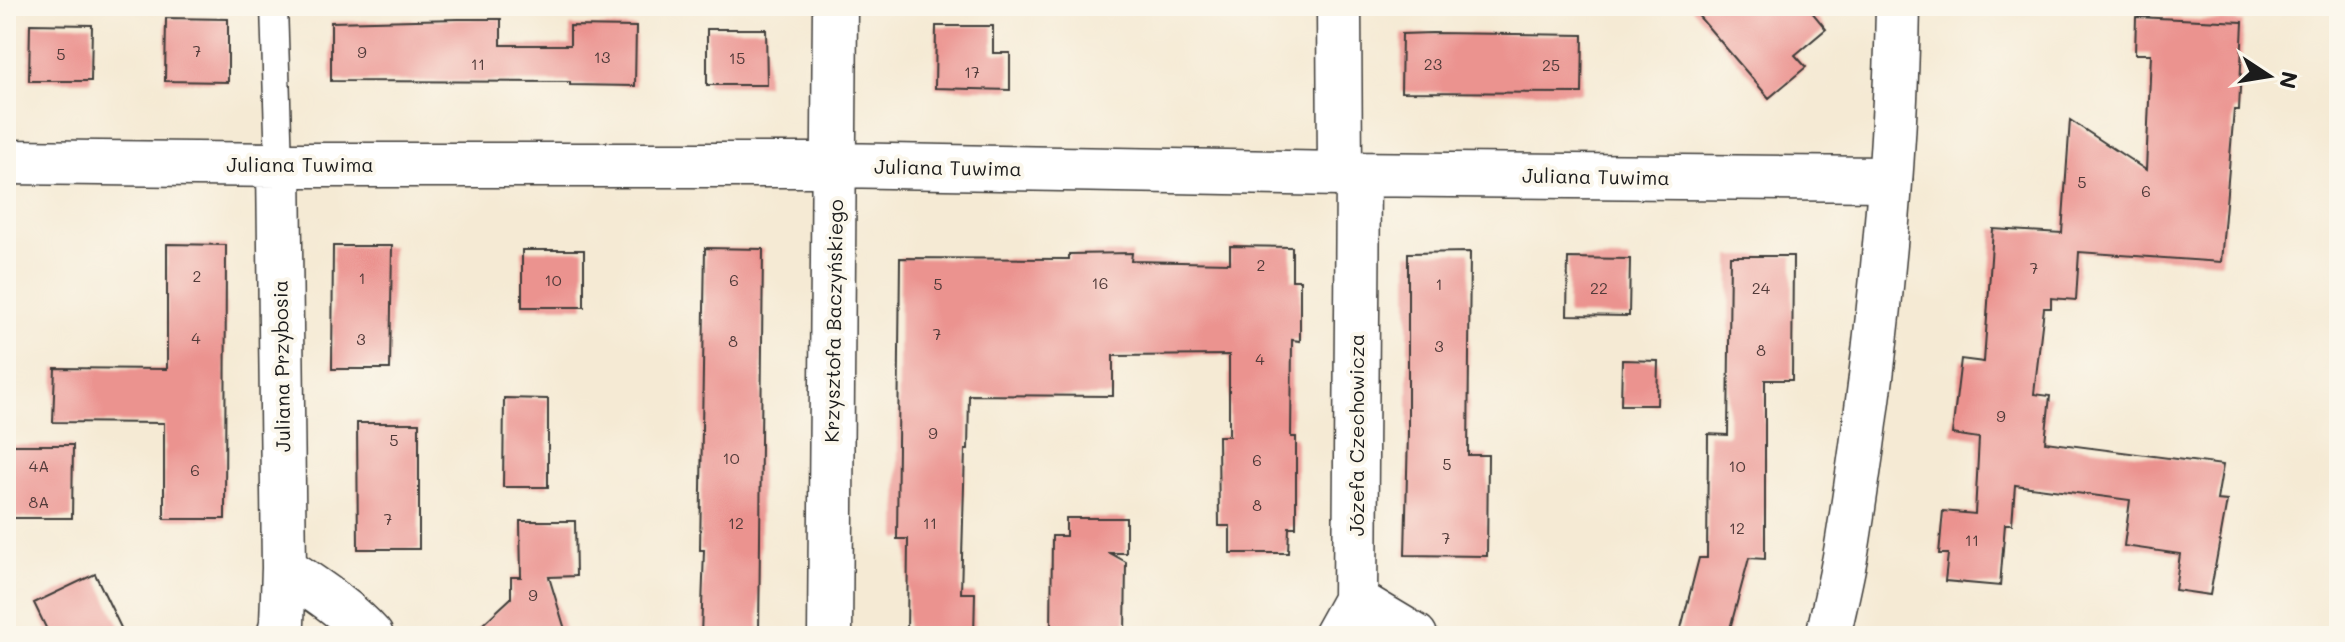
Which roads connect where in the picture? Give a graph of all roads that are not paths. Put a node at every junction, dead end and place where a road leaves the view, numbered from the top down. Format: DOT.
graph roads {
  1 [pos="274,6"];
  2 [pos="835,6"];
  3 [pos="1339,6"];
  4 [pos="1898,6"];
  5 [pos="6,162"];
  6 [pos="279,165"];
  7 [pos="835,165"];
  8 [pos="1349,174"];
  9 [pos="1890,179"];
  10 [pos="284,568"];
  11 [pos="1345,618"];
  12 [pos="279,636"];
  13 [pos="371,636"];
  14 [pos="830,636"];
  15 [pos="1415,636"];
  16 [pos="1828,636"];
  1 -- 6 [label="lane"];
  2 -- 7 [label="street, Krzysztofa Baczyńskiego"];
  3 -- 8 [label="street, Józefa Czechowicza"];
  4 -- 9 [label="street"];
  5 -- 6 [label="street, Juliana Tuwima"];
  6 -- 7 [label="street, Juliana Tuwima"];
  6 -- 10 [label="street, Juliana Przybosia"];
  7 -- 8 [label="street, Juliana Tuwima"];
  7 -- 14 [label="street, Krzysztofa Baczyńskiego"];
  8 -- 9 [label="street, Juliana Tuwima"];
  8 -- 11 [label="street, Józefa Czechowicza"];
  9 -- 16 [label="street"];
  10 -- 12 [label="street, Juliana Przybosia"];
  10 -- 13 [label="street"];
  11 -- 15 [label="street, Józefa Czechowicza"];
}
